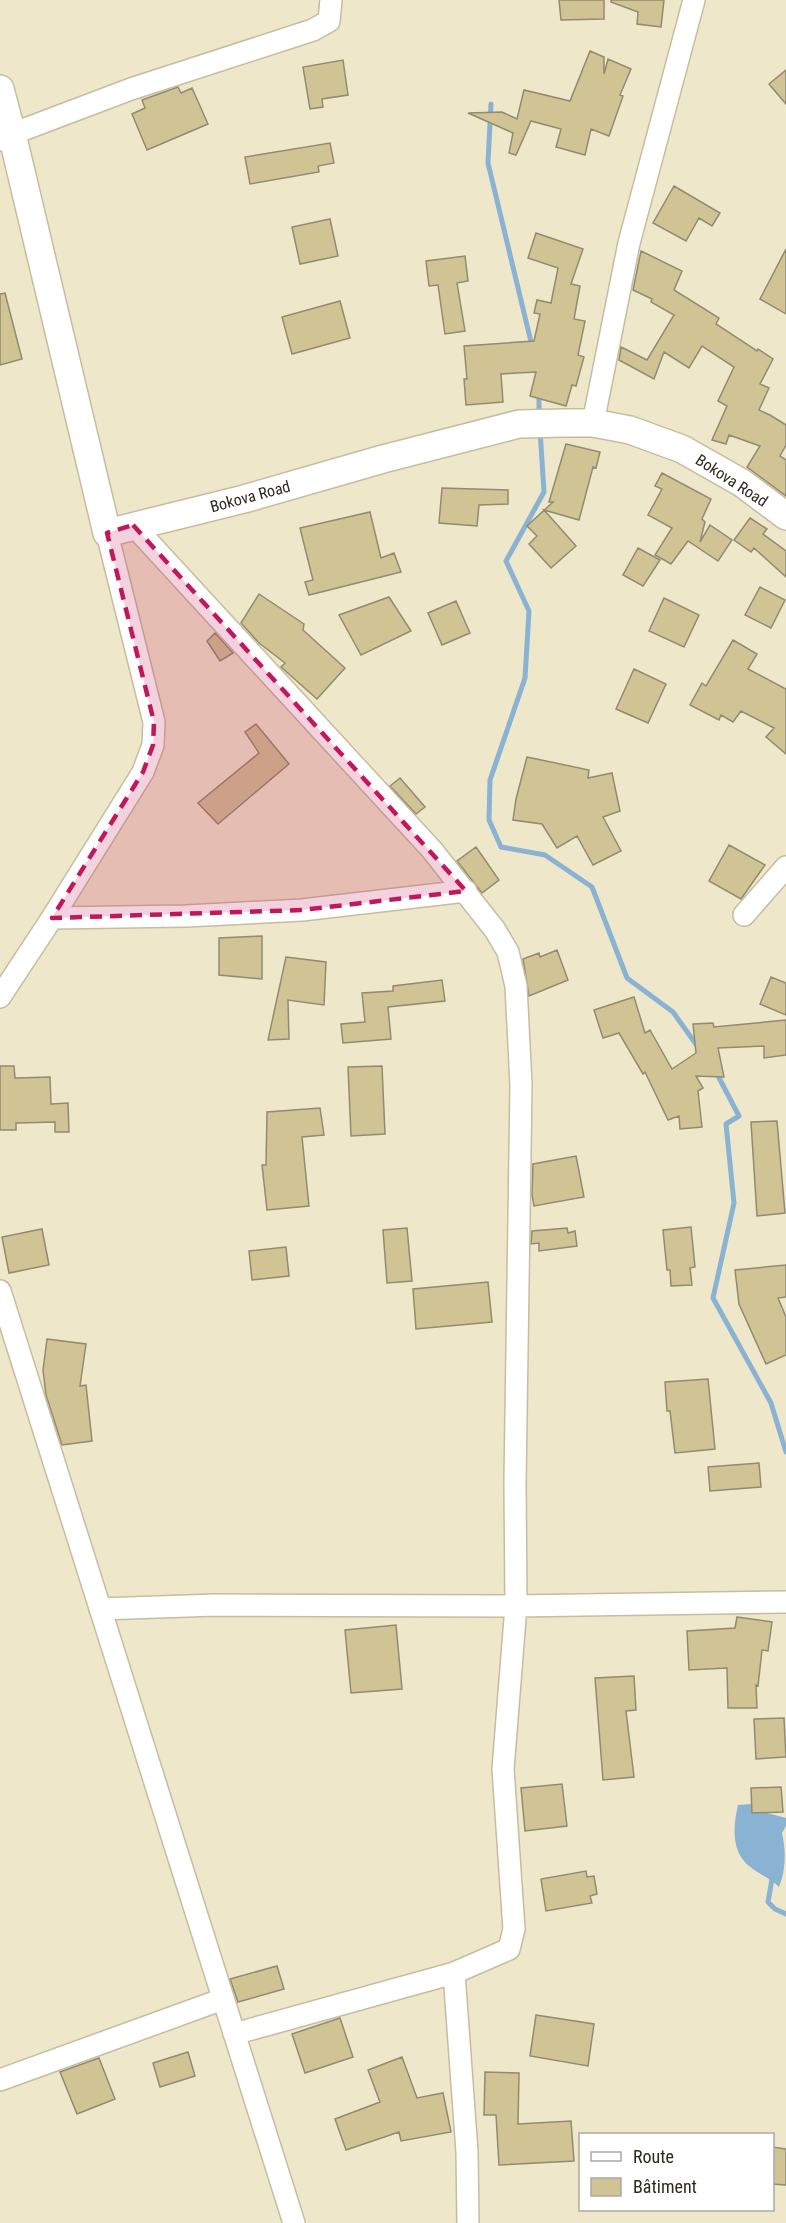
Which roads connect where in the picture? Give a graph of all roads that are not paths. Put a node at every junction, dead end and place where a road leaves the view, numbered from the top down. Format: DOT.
graph roads {
  1 [pos="331,0"];
  2 [pos="694,0"];
  3 [pos="0,88"];
  4 [pos="6,136"];
  5 [pos="593,423"];
  6 [pos="786,516"];
  7 [pos="133,525"];
  8 [pos="107,532"];
  9 [pos="786,867"];
  10 [pos="466,891"];
  11 [pos="744,915"];
  12 [pos="52,918"];
  13 [pos="0,997"];
  14 [pos="0,1291"];
  15 [pos="786,1602"];
  16 [pos="516,1606"];
  17 [pos="100,1609"];
  18 [pos="454,1973"];
  19 [pos="223,1999"];
  20 [pos="234,2034"];
  21 [pos="0,2080"];
  22 [pos="294,2223"];
  23 [pos="468,2223"];
  1 -- 4 [label="street"];
  2 -- 5 [label="street"];
  3 -- 4 [label="street"];
  4 -- 8 [label="street"];
  5 -- 6 [label="street, Bokova Road"];
  5 -- 7 [label="street, Bokova Road"];
  7 -- 8 [label="street, Bokova Road"];
  7 -- 10 [label="street"];
  8 -- 12 [label="street"];
  9 -- 11 [label="street"];
  10 -- 12 [label="street"];
  10 -- 16 [label="street"];
  12 -- 13 [label="street"];
  14 -- 17 [label="street"];
  15 -- 16 [label="street"];
  16 -- 17 [label="street"];
  16 -- 18 [label="street"];
  17 -- 19 [label="street"];
  18 -- 20 [label="street"];
  18 -- 23 [label="street"];
  19 -- 20 [label="street"];
  19 -- 21 [label="street"];
  20 -- 22 [label="street"];
}
